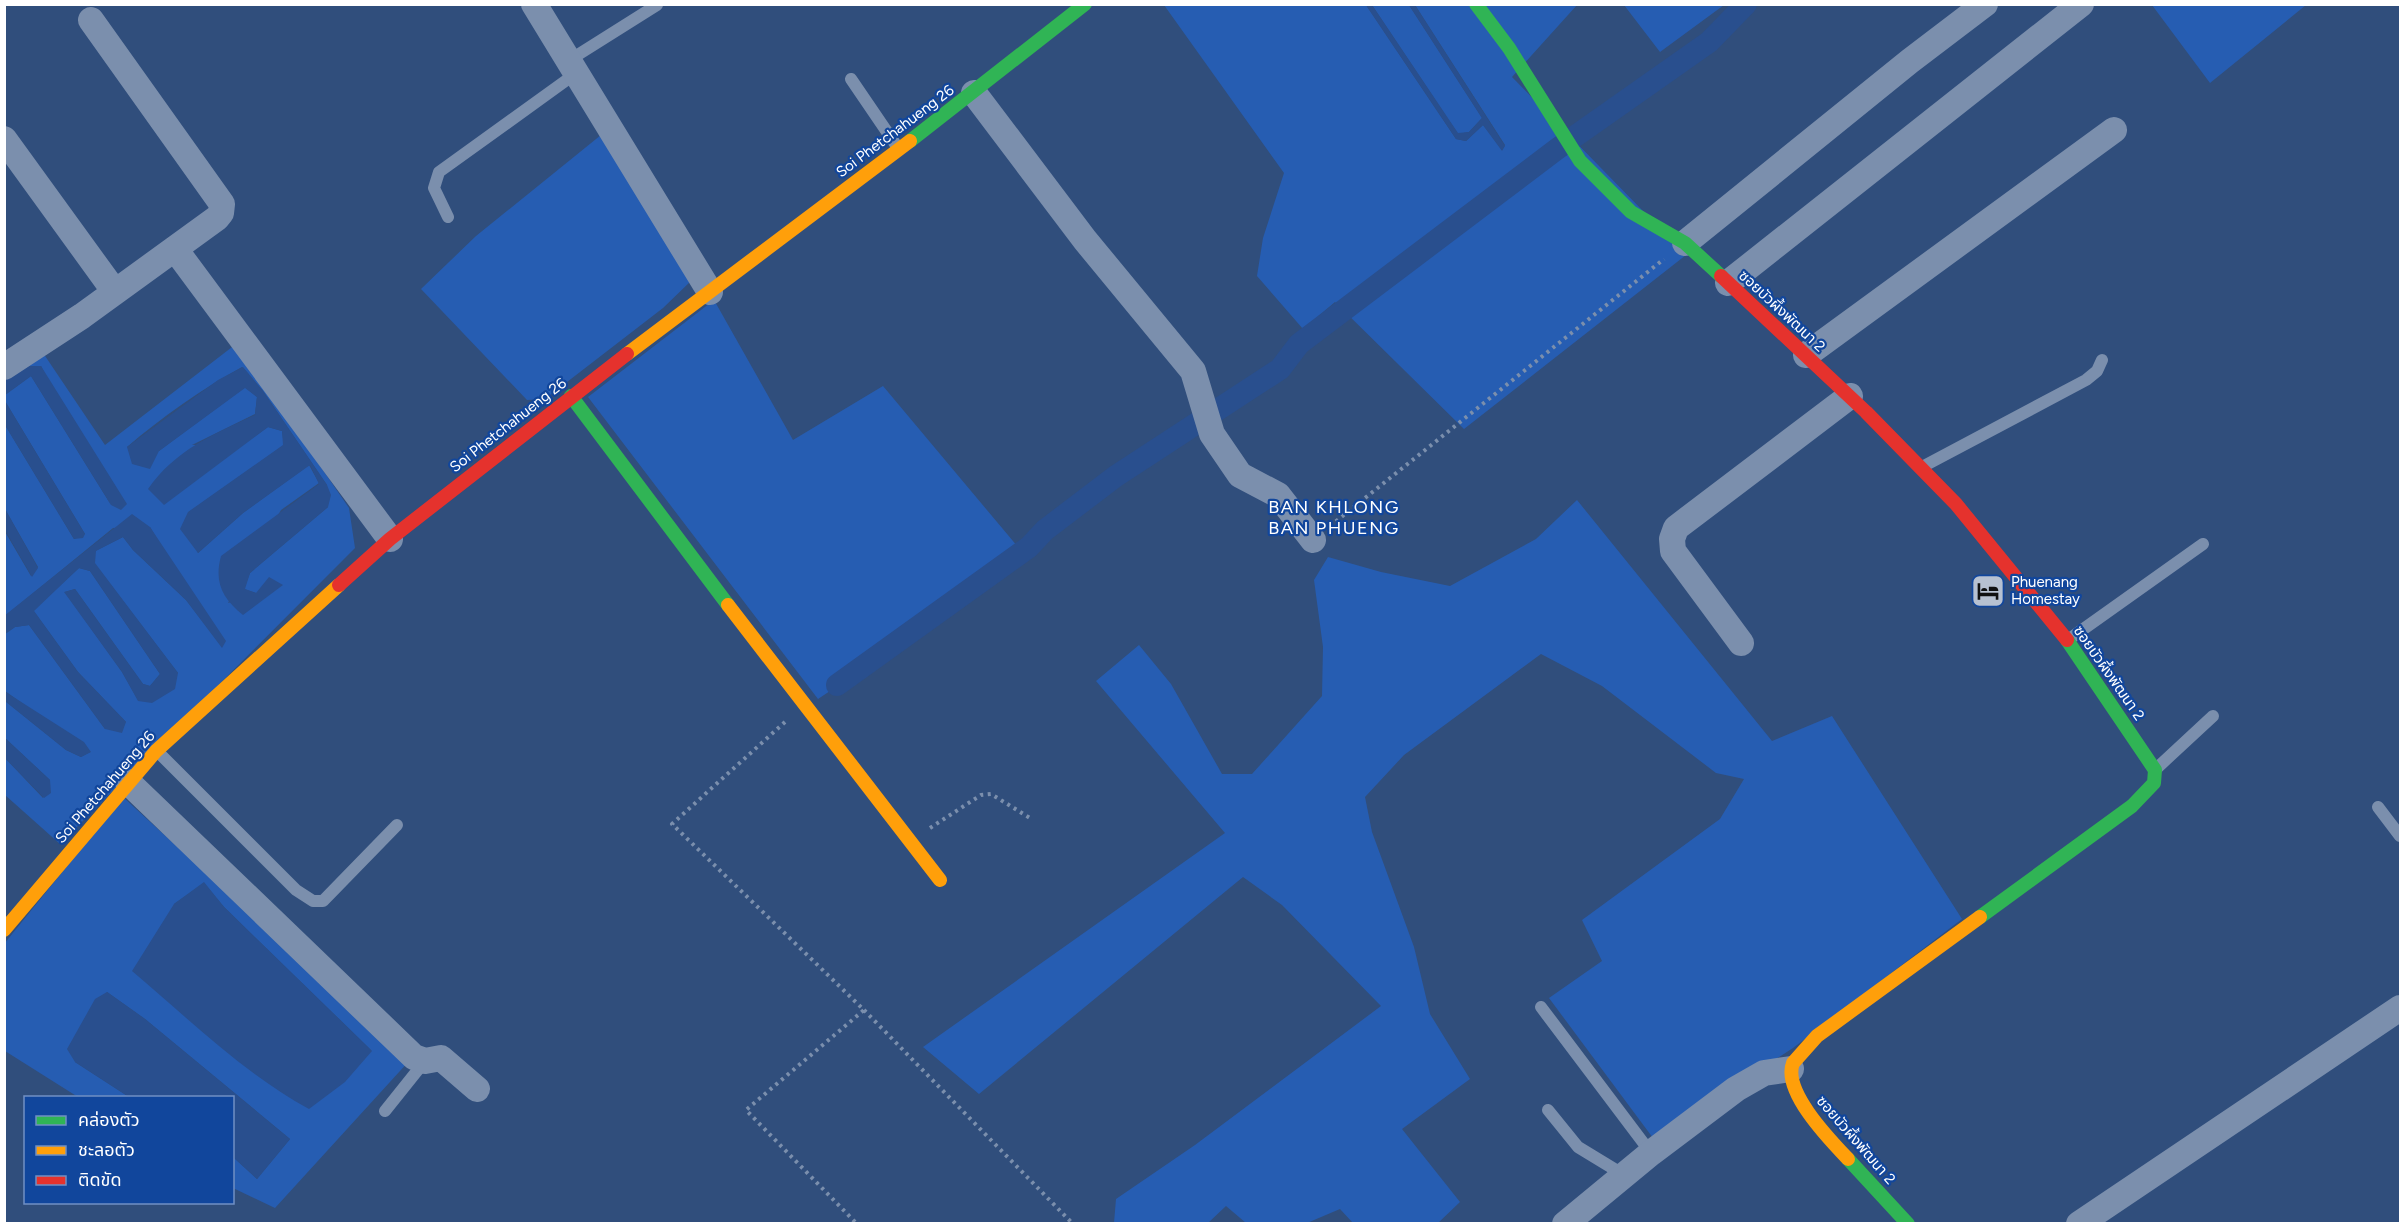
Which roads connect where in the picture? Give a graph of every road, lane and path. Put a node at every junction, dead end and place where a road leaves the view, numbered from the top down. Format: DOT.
graph roads {
  1 [pos="534,4"];
  2 [pos="1085,4"];
  3 [pos="1476,4"];
  4 [pos="1986,4"];
  5 [pos="2081,4"];
  6 [pos="657,5"];
  7 [pos="91,21"];
  8 [pos="571,68"];
  9 [pos="851,79"];
  10 [pos="974,93"];
  11 [pos="2114,130"];
  12 [pos="4,139"];
  13 [pos="898,149"];
  14 [pos="448,217"];
  15 [pos="1685,243"];
  16 [pos="175,249"];
  17 [pos="1728,283"];
  18 [pos="115,292"];
  19 [pos="710,292"];
  20 [pos="1806,355"];
  21 [pos="2102,360"];
  22 [pos="4,367"];
  23 [pos="571,396"];
  24 [pos="1850,396"];
  25 [pos="1921,468"];
  26 [pos="390,539"];
  27 [pos="1313,540"];
  28 [pos="2203,544"];
  29 [pos="2067,640"];
  30 [pos="1741,643"];
  31 [pos="804,705"];
  32 [pos="2213,716"];
  33 [pos="156,751"];
  34 [pos="2155,770"];
  35 [pos="128,782"];
  36 [pos="2378,807"];
  37 [pos="1030,818"];
  38 [pos="397,825"];
  39 [pos="2400,836"];
  40 [pos="911,842"];
  41 [pos="940,880"];
  42 [pos="4,930"];
  43 [pos="1541,1007"];
  44 [pos="2400,1008"];
  45 [pos="864,1010"];
  46 [pos="425,1061"];
  47 [pos="1791,1069"];
  48 [pos="477,1089"];
  49 [pos="1548,1110"];
  50 [pos="385,1111"];
  51 [pos="1651,1153"];
  52 [pos="1623,1175"];
  53 [pos="857,1224"];
  54 [pos="1073,1224"];
  55 [pos="1565,1224"];
  56 [pos="1908,1224"];
  57 [pos="2079,1224"];
  1 -- 8 [label="street"];
  2 -- 10 [label="street, Soi Phetchahueng 26"];
  3 -- 15 [label="street, ซอยบัวผึ้งพัฒนา 2"];
  4 -- 15 [label="street"];
  5 -- 17 [label="street"];
  6 -- 8 [label="lane"];
  7 -- 16 [label="street"];
  8 -- 14 [label="lane"];
  8 -- 19 [label="street"];
  9 -- 13 [label="lane"];
  10 -- 13 [label="street, Soi Phetchahueng 26"];
  10 -- 27 [label="street"];
  11 -- 20 [label="street"];
  12 -- 18 [label="street"];
  13 -- 19 [label="street, Soi Phetchahueng 26"];
  15 -- 17 [label="street, ซอยบัวผึ้งพัฒนา 2"];
  15 -- 27 [label="path"];
  16 -- 18 [label="street"];
  16 -- 26 [label="street"];
  17 -- 20 [label="street, ซอยบัวผึ้งพัฒนา 2"];
  18 -- 22 [label="street"];
  19 -- 23 [label="street, Soi Phetchahueng 26"];
  20 -- 24 [label="street, ซอยบัวผึ้งพัฒนา 2"];
  21 -- 25 [label="lane"];
  23 -- 26 [label="street, Soi Phetchahueng 26"];
  23 -- 31 [label="street"];
  24 -- 25 [label="street, ซอยบัวผึ้งพัฒนา 2"];
  24 -- 30 [label="street"];
  25 -- 29 [label="street, ซอยบัวผึ้งพัฒนา 2"];
  26 -- 33 [label="street, Soi Phetchahueng 26"];
  28 -- 29 [label="lane"];
  29 -- 34 [label="street, ซอยบัวผึ้งพัฒนา 2"];
  31 -- 40 [label="street"];
  31 -- 45 [label="path"];
  32 -- 34 [label="lane"];
  33 -- 35 [label="street, Soi Phetchahueng 26"];
  33 -- 38 [label="lane"];
  34 -- 47 [label="street"];
  35 -- 42 [label="street, Soi Phetchahueng 26"];
  35 -- 46 [label="street"];
  36 -- 39 [label="lane"];
  37 -- 40 [label="path"];
  40 -- 41 [label="street"];
  43 -- 51 [label="lane"];
  44 -- 57 [label="street"];
  45 -- 53 [label="path"];
  45 -- 54 [label="path"];
  46 -- 48 [label="street"];
  46 -- 50 [label="lane"];
  47 -- 51 [label="street"];
  47 -- 56 [label="street, ซอยบัวผึ้งพัฒนา 2"];
  49 -- 52 [label="lane"];
  51 -- 52 [label="street"];
  52 -- 55 [label="street"];
}
